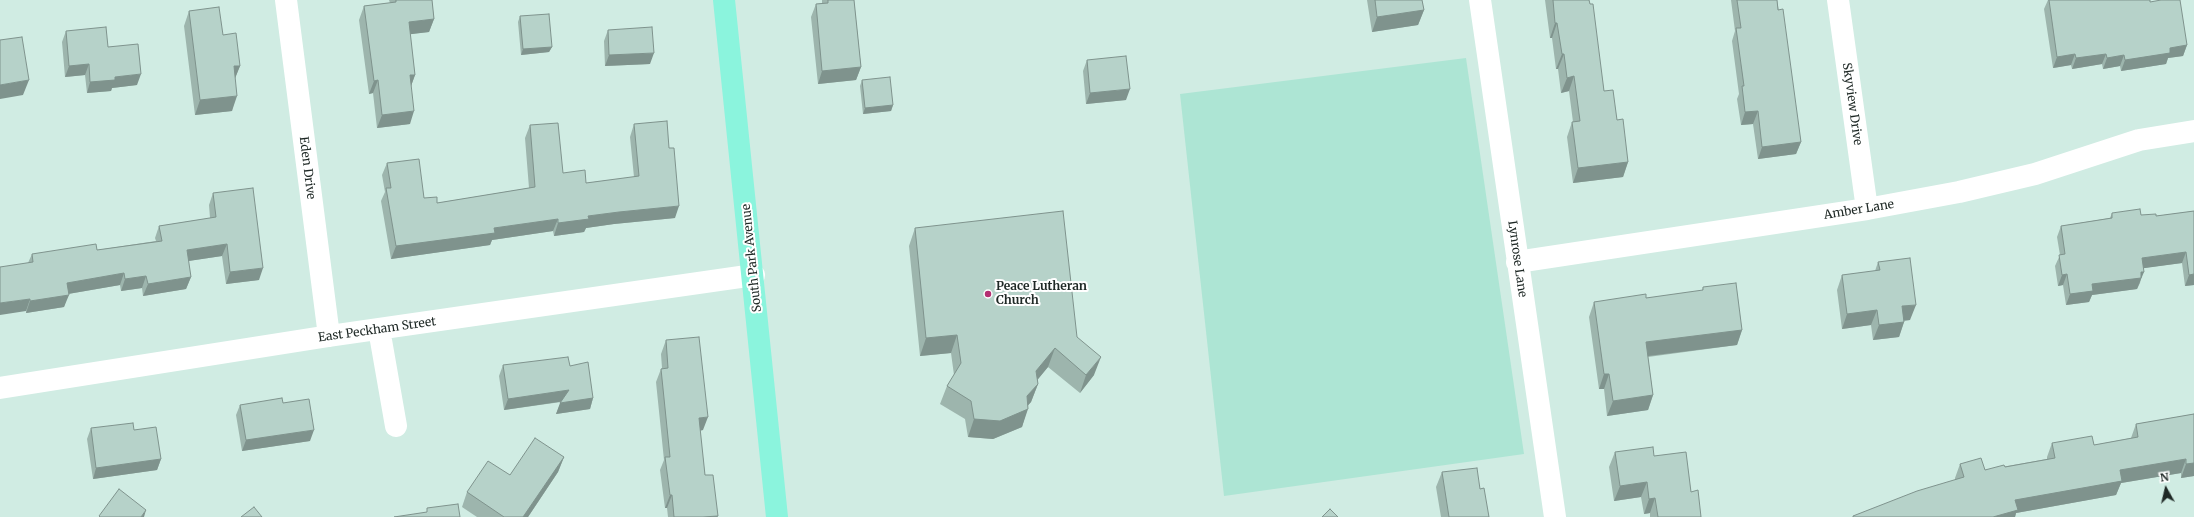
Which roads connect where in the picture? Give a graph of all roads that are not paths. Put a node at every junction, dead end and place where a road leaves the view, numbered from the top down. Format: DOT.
graph roads {
  1 [pos="286,0"];
  2 [pos="724,0"];
  3 [pos="1480,0"];
  4 [pos="1838,0"];
  5 [pos="2194,131"];
  6 [pos="1867,209"];
  7 [pos="1517,262"];
  8 [pos="754,275"];
  9 [pos="379,329"];
  10 [pos="329,336"];
  11 [pos="0,388"];
  12 [pos="396,426"];
  13 [pos="777,517"];
  14 [pos="1554,517"];
  1 -- 10 [label="street, Eden Drive"];
  2 -- 8 [label="main road, South Park Avenue"];
  3 -- 7 [label="street, Lynrose Lane"];
  4 -- 6 [label="street, Skyview Drive"];
  5 -- 6 [label="street, Amber Lane"];
  6 -- 7 [label="street, Amber Lane"];
  7 -- 14 [label="street, Lynrose Lane"];
  8 -- 9 [label="street, East Peckham Street"];
  8 -- 13 [label="main road, South Park Avenue"];
  9 -- 10 [label="street, East Peckham Street"];
  9 -- 12 [label="street"];
  10 -- 11 [label="street, East Peckham Street"];
}
